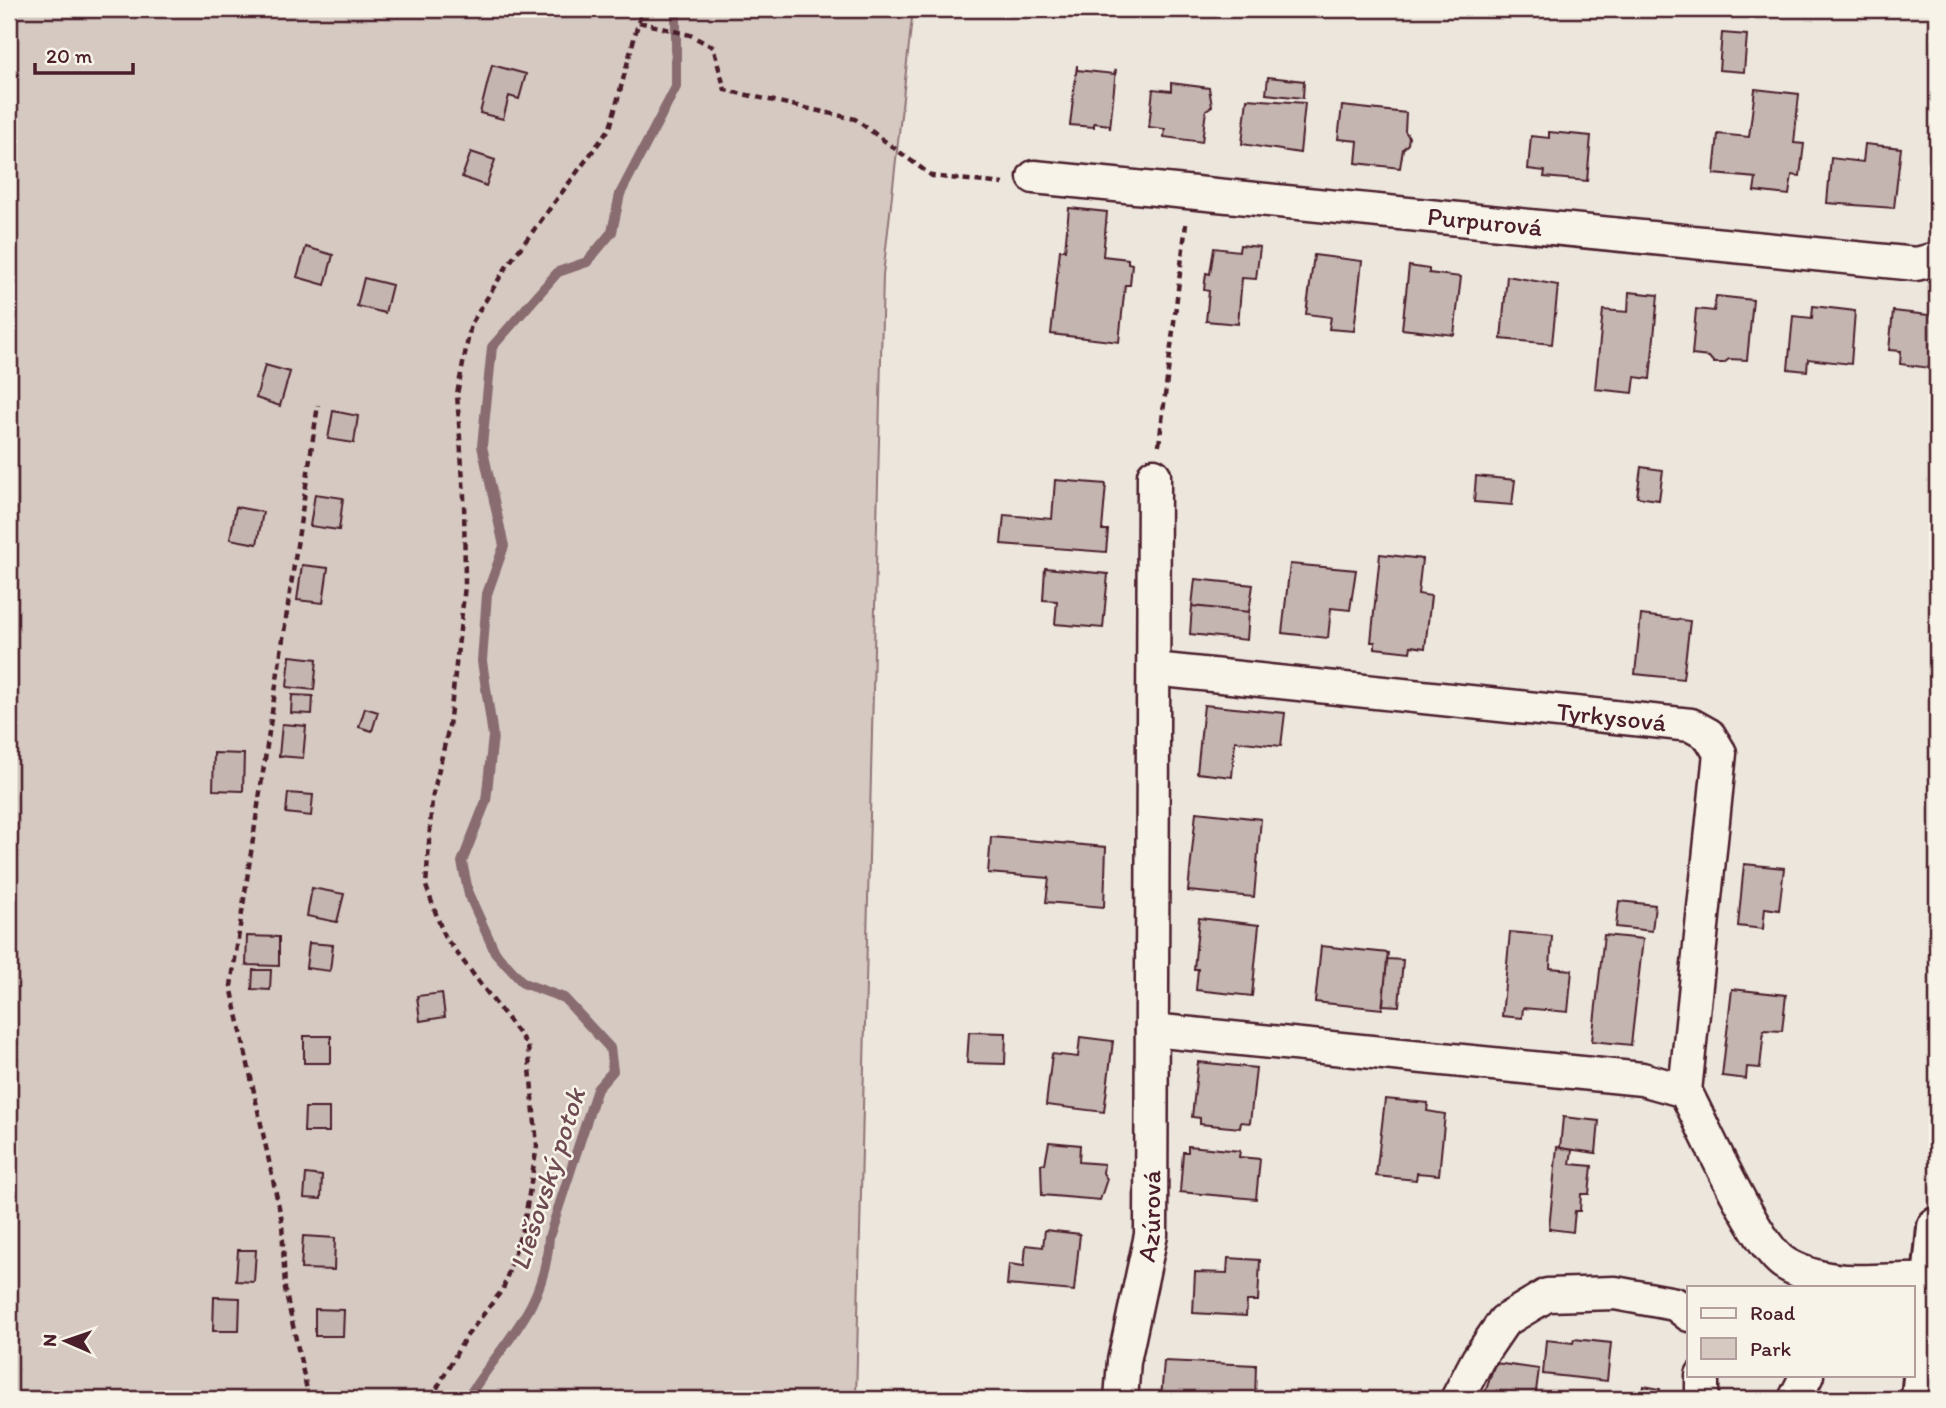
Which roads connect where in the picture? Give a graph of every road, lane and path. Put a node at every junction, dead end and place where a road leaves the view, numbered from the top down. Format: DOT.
graph roads {
  1 [pos="642,9"];
  2 [pos="639,22"];
  3 [pos="1034,177"];
  4 [pos="1190,192"];
  5 [pos="1937,259"];
  6 [pos="318,405"];
  7 [pos="1154,475"];
  8 [pos="1154,669"];
  9 [pos="1152,1030"];
  10 [pos="1685,1091"];
  11 [pos="1937,1227"];
  12 [pos="1932,1280"];
  13 [pos="1857,1285"];
  14 [pos="1687,1313"];
  15 [pos="1702,1376"];
  16 [pos="1806,1376"];
  17 [pos="309,1399"];
  18 [pos="431,1399"];
  19 [pos="1121,1399"];
  20 [pos="1457,1399"];
  21 [pos="1702,1399"];
  22 [pos="1795,1399"];
  23 [pos="1921,1399"];
  1 -- 2 [label="path"];
  2 -- 3 [label="path"];
  2 -- 18 [label="path"];
  3 -- 4 [label="street, Purpurová"];
  4 -- 5 [label="street, Purpurová"];
  4 -- 7 [label="path"];
  6 -- 17 [label="path"];
  7 -- 8 [label="street"];
  8 -- 9 [label="street"];
  8 -- 10 [label="street, Tyrkysová"];
  9 -- 10 [label="street"];
  9 -- 19 [label="street, Azúrová"];
  10 -- 13 [label="street"];
  11 -- 12 [label="street"];
  12 -- 13 [label="street"];
  12 -- 23 [label="street"];
  14 -- 20 [label="street"];
  15 -- 21 [label="street"];
  16 -- 22 [label="street"];
}
